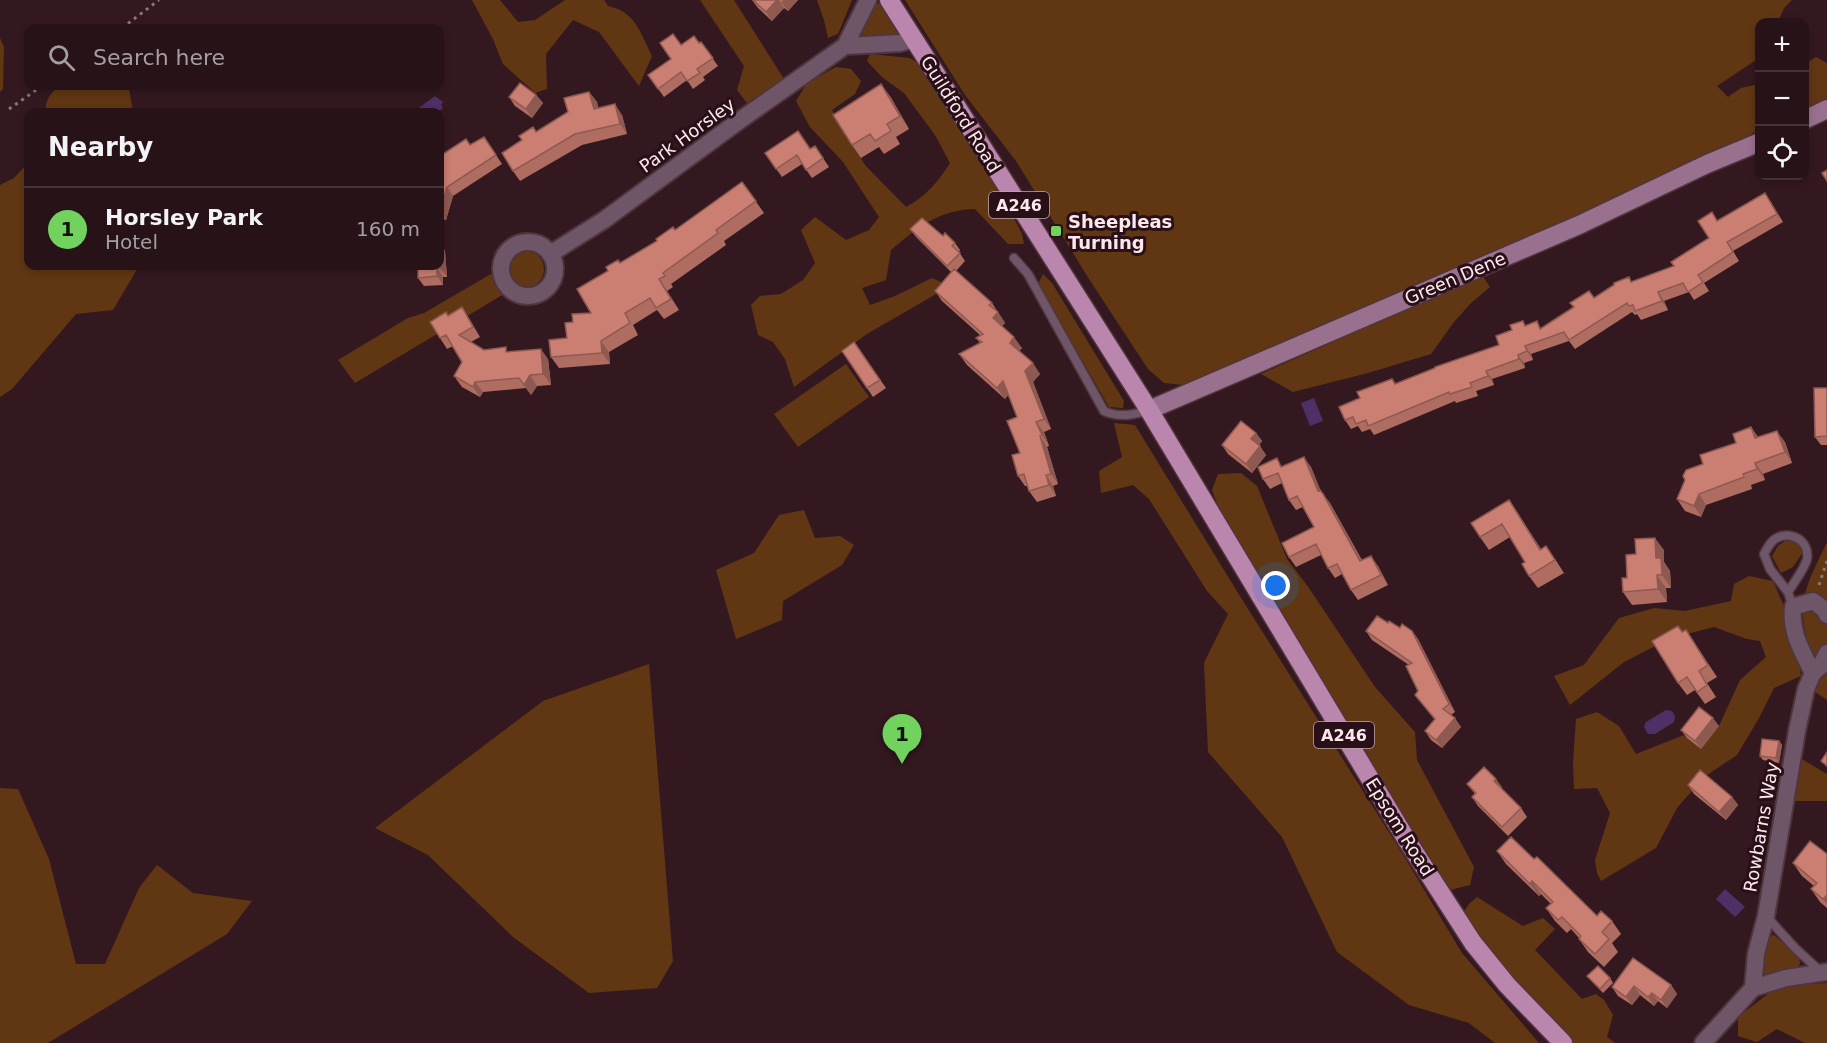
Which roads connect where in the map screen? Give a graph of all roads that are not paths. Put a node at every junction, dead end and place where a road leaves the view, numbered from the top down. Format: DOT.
graph roads {
  1 [pos="868,0"];
  2 [pos="889,0"];
  3 [pos="914,39"];
  4 [pos="845,46"];
  5 [pos="1827,109"];
  6 [pos="1809,118"];
  7 [pos="1755,144"];
  8 [pos="550,254"];
  9 [pos="1014,258"];
  10 [pos="1149,410"];
  11 [pos="1790,600"];
  12 [pos="1827,615"];
  13 [pos="1827,653"];
  14 [pos="1813,673"];
  15 [pos="1766,916"];
  16 [pos="1824,972"];
  17 [pos="1753,988"];
  18 [pos="1563,1043"];
  19 [pos="1703,1043"];
  1 -- 4 [label="street, Park Horsley"];
  2 -- 3 [label="main road, Guildford Road / A246"];
  3 -- 4 [label="street"];
  3 -- 10 [label="main road, Guildford Road / A246"];
  4 -- 8 [label="street, Park Horsley"];
  5 -- 6 [label="street"];
  7 -- 10 [label="street, Green Dene"];
  9 -- 10 [label="lane"];
  10 -- 18 [label="main road, Epsom Road / A246"];
  11 -- 11 [label="lane"];
  11 -- 12 [label="street"];
  11 -- 14 [label="street"];
  13 -- 14 [label="street, Rowbarns Way"];
  14 -- 15 [label="street, Rowbarns Way"];
  15 -- 16 [label="lane"];
  15 -- 17 [label="street, Rowbarns Way"];
  16 -- 17 [label="street"];
  17 -- 19 [label="street"];
}
